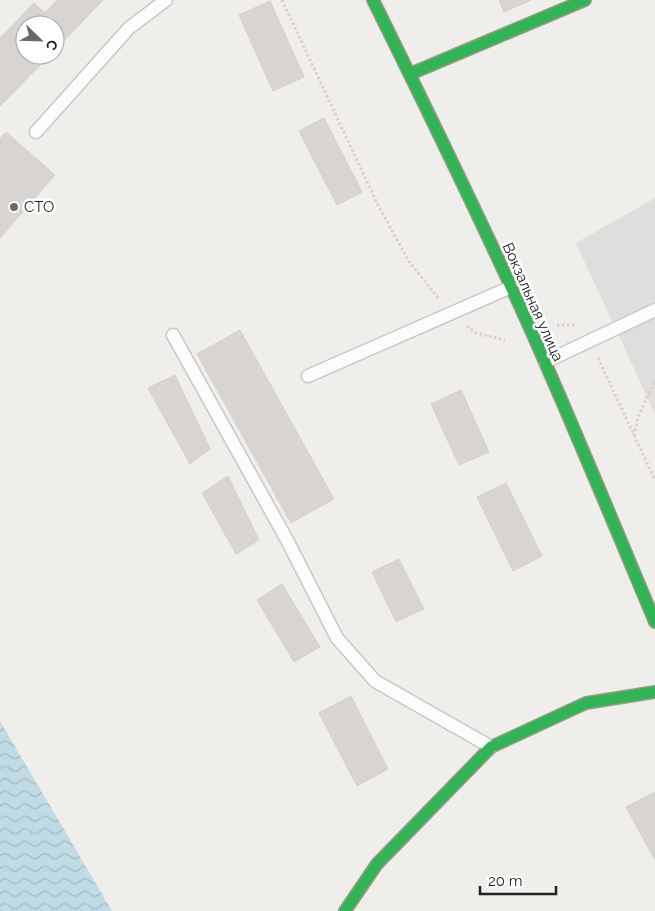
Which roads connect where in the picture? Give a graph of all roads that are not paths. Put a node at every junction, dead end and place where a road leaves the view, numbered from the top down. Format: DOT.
graph roads {
  1 [pos="166,0"];
  2 [pos="373,0"];
  3 [pos="585,0"];
  4 [pos="410,74"];
  5 [pos="36,132"];
  6 [pos="511,287"];
  7 [pos="655,310"];
  8 [pos="173,335"];
  9 [pos="545,362"];
  10 [pos="308,376"];
  11 [pos="655,622"];
  12 [pos="655,692"];
  13 [pos="491,747"];
  14 [pos="345,911"];
  1 -- 5 [label="lane"];
  2 -- 4 [label="main road, Вокзальная улица"];
  3 -- 4 [label="main road"];
  4 -- 6 [label="main road, Вокзальная улица"];
  6 -- 9 [label="main road, Вокзальная улица"];
  6 -- 10 [label="lane"];
  7 -- 9 [label="lane"];
  8 -- 13 [label="lane"];
  9 -- 11 [label="main road, Вокзальная улица"];
  12 -- 13 [label="main road"];
  13 -- 14 [label="main road"];
}
